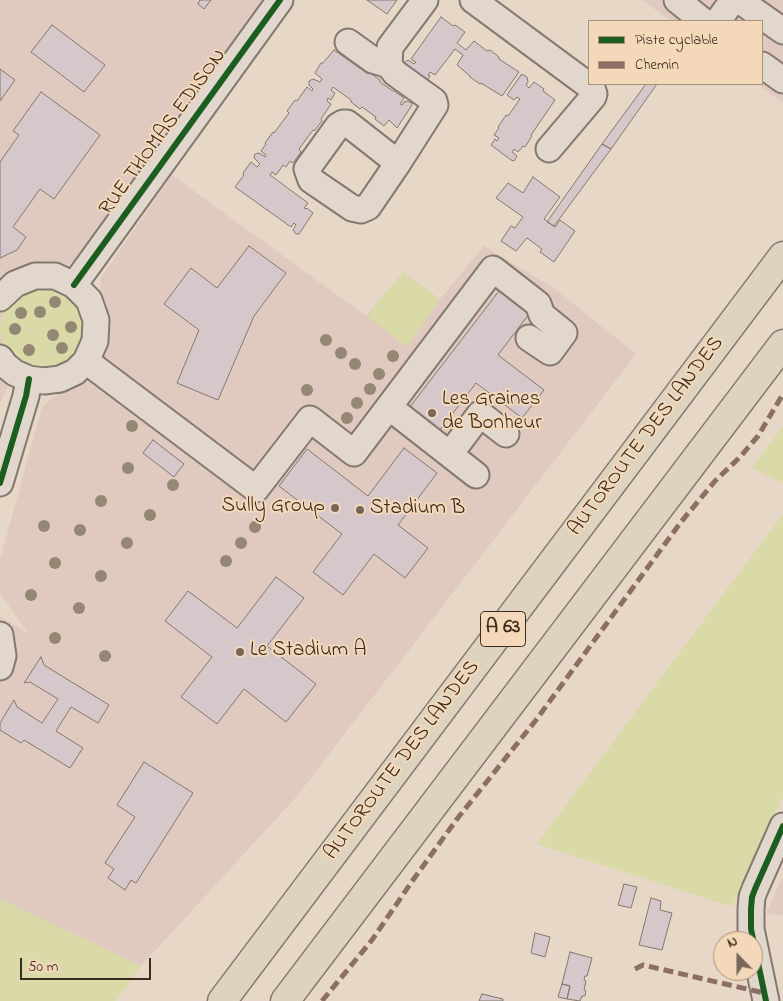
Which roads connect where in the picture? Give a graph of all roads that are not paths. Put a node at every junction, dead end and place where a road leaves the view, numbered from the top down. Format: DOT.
graph roads {
  1 [pos="280,0"];
  2 [pos="425,0"];
  3 [pos="473,0"];
  4 [pos="677,0"];
  5 [pos="733,0"];
  6 [pos="739,0"];
  7 [pos="703,20"];
  8 [pos="719,20"];
  9 [pos="783,31"];
  10 [pos="348,42"];
  11 [pos="389,65"];
  12 [pos="763,66"];
  13 [pos="783,80"];
  14 [pos="549,149"];
  15 [pos="398,163"];
  16 [pos="783,256"];
  17 [pos="74,285"];
  18 [pos="0,298"];
  19 [pos="529,338"];
  20 [pos="783,344"];
  21 [pos="0,358"];
  22 [pos="86,361"];
  23 [pos="29,379"];
  24 [pos="389,407"];
  25 [pos="506,434"];
  26 [pos="450,454"];
  27 [pos="476,474"];
  28 [pos="0,483"];
  29 [pos="0,636"];
  30 [pos="0,667"];
  31 [pos="783,826"];
  32 [pos="222,1001"];
  33 [pos="285,1001"];
  34 [pos="766,1001"];
  1 -- 17 [label="street, RUE THOMAS EDISON"];
  2 -- 11 [label="street"];
  3 -- 14 [label="street"];
  4 -- 7 [label="street"];
  5 -- 8 [label="street"];
  6 -- 9 [label="street"];
  10 -- 11 [label="street"];
  11 -- 15 [label="street"];
  12 -- 13 [label="street"];
  16 -- 32 [label="highway, AUTOROUTE DES LANDES / A 63"];
  17 -- 18 [label="street"];
  17 -- 22 [label="street"];
  19 -- 24 [label="street"];
  20 -- 33 [label="highway, A 63"];
  21 -- 23 [label="street"];
  22 -- 23 [label="street"];
  22 -- 24 [label="street"];
  23 -- 28 [label="street"];
  24 -- 26 [label="street"];
  25 -- 26 [label="street"];
  26 -- 27 [label="street"];
  29 -- 30 [label="street"];
  31 -- 34 [label="street"];
}
